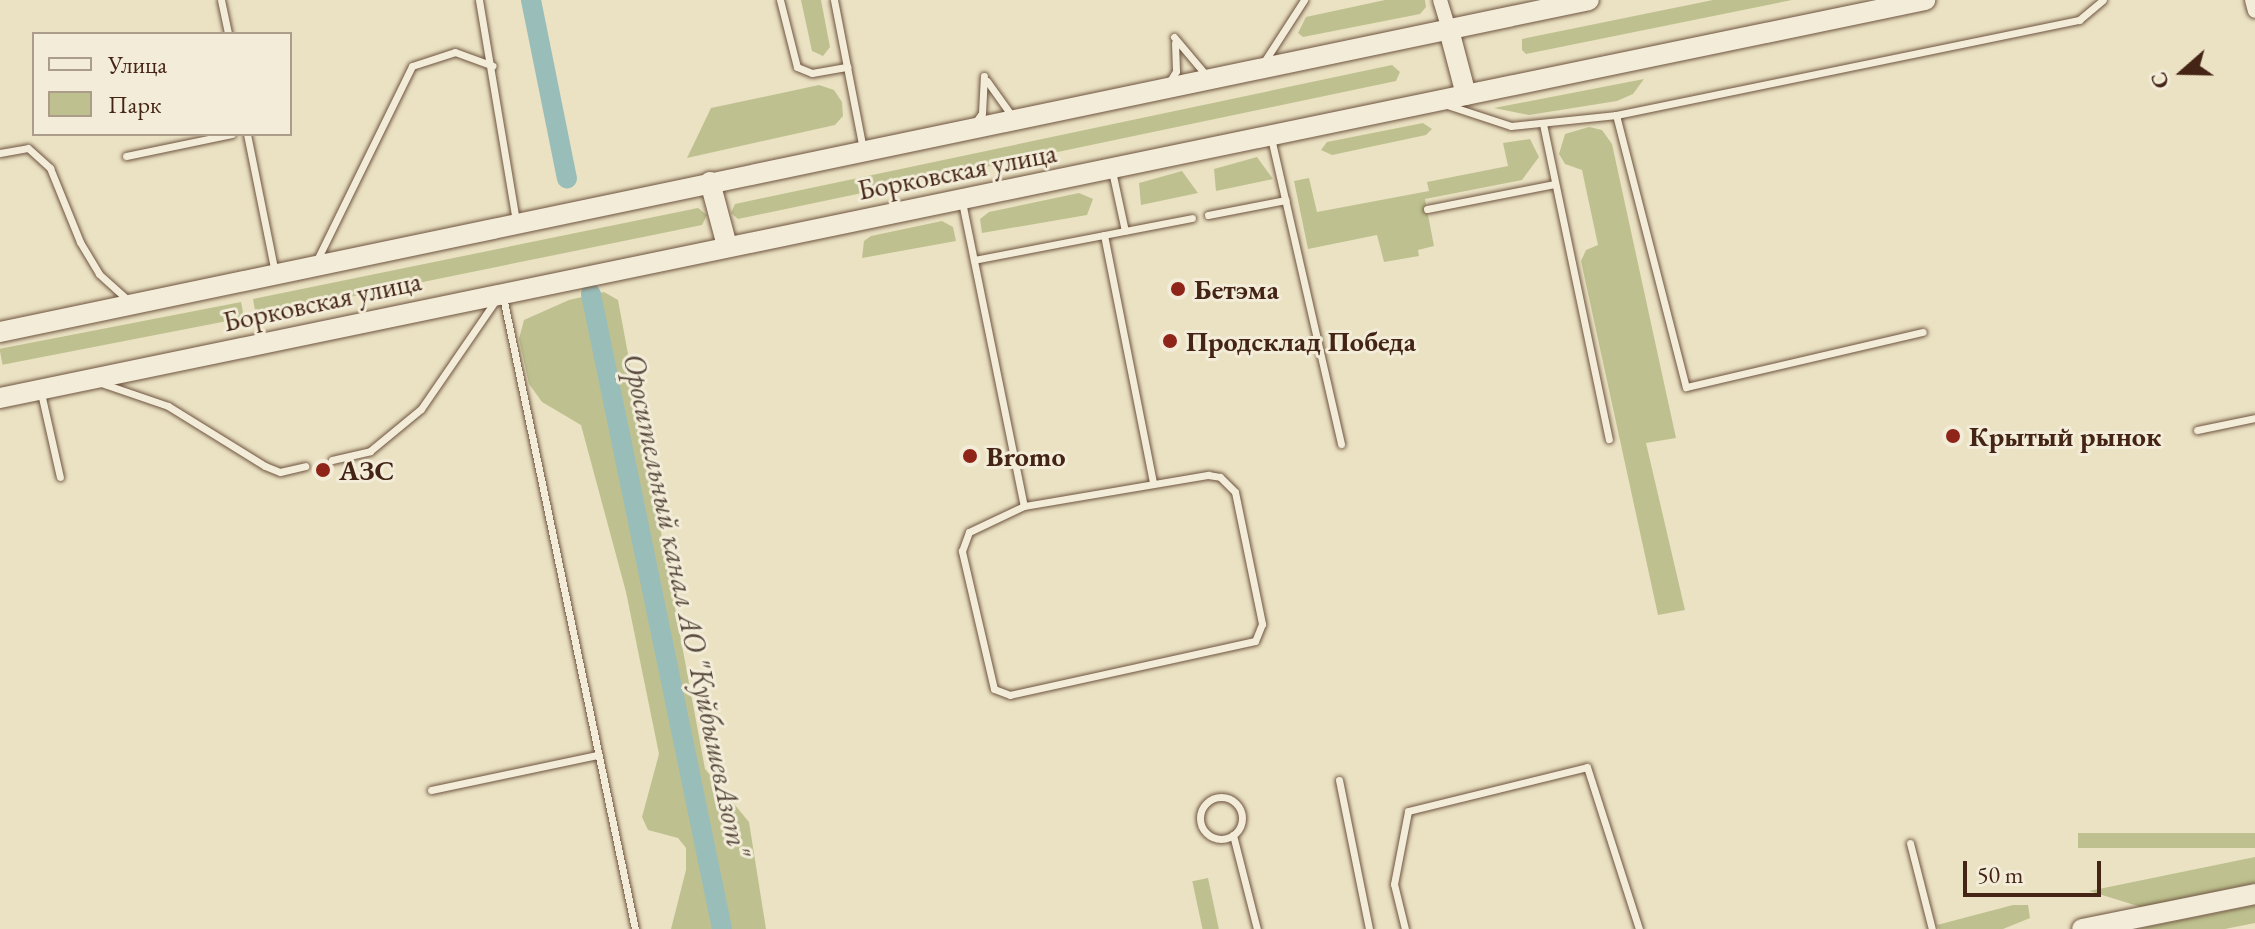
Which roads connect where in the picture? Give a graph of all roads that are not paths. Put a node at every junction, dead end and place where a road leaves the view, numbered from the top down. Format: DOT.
graph roads {
  1 [pos="221,0"];
  2 [pos="479,0"];
  3 [pos="780,0"];
  4 [pos="834,0"];
  5 [pos="1304,0"];
  6 [pos="1440,0"];
  7 [pos="1589,0"];
  8 [pos="1925,0"];
  9 [pos="2103,0"];
  10 [pos="2252,0"];
  11 [pos="2255,11"];
  12 [pos="1449,30"];
  13 [pos="228,32"];
  14 [pos="493,66"];
  15 [pos="847,67"];
  16 [pos="1259,70"];
  17 [pos="1222,78"];
  18 [pos="1159,90"];
  19 [pos="1466,95"];
  20 [pos="1438,101"];
  21 [pos="1616,115"];
  22 [pos="1014,117"];
  23 [pos="1543,124"];
  24 [pos="973,125"];
  25 [pos="1271,135"];
  26 [pos="222,136"];
  27 [pos="247,136"];
  28 [pos="863,149"];
  29 [pos="0,153"];
  30 [pos="126,156"];
  31 [pos="1111,168"];
  32 [pos="710,182"];
  33 [pos="1555,184"];
  34 [pos="962,199"];
  35 [pos="1286,200"];
  36 [pos="1427,209"];
  37 [pos="1208,215"];
  38 [pos="1192,218"];
  39 [pos="517,224"];
  40 [pos="1125,231"];
  41 [pos="1104,235"];
  42 [pos="727,246"];
  43 [pos="974,260"];
  44 [pos="314,265"];
  45 [pos="275,273"];
  46 [pos="502,291"];
  47 [pos="132,304"];
  48 [pos="0,332"];
  49 [pos="1923,332"];
  50 [pos="90,379"];
  51 [pos="40,390"];
  52 [pos="0,398"];
  53 [pos="2255,418"];
  54 [pos="2197,430"];
  55 [pos="1609,439"];
  56 [pos="1341,444"];
  57 [pos="332,460"];
  58 [pos="305,466"];
  59 [pos="60,477"];
  60 [pos="1153,483"];
  61 [pos="1024,506"];
  62 [pos="597,755"];
  63 [pos="1339,780"];
  64 [pos="431,790"];
  65 [pos="1233,835"];
  66 [pos="1910,843"];
  67 [pos="2255,894"];
  68 [pos="635,929"];
  69 [pos="1257,929"];
  70 [pos="1369,929"];
  71 [pos="1405,929"];
  72 [pos="1639,929"];
  73 [pos="1932,929"];
  74 [pos="2082,929"];
  1 -- 13 [label="lane"];
  2 -- 14 [label="lane"];
  3 -- 15 [label="lane"];
  4 -- 15 [label="lane"];
  5 -- 16 [label="lane"];
  6 -- 12 [label="street"];
  7 -- 12 [label="main road, Борковская улица"];
  8 -- 19 [label="main road, Борковская улица"];
  9 -- 21 [label="lane"];
  10 -- 11 [label="street"];
  12 -- 16 [label="main road, Борковская улица"];
  12 -- 19 [label="main road"];
  14 -- 39 [label="lane"];
  14 -- 44 [label="lane"];
  15 -- 28 [label="lane"];
  16 -- 17 [label="main road, Борковская улица"];
  17 -- 18 [label="main road, Борковская улица"];
  17 -- 18 [label="lane"];
  18 -- 22 [label="main road, Борковская улица"];
  19 -- 20 [label="main road, Борковская улица"];
  20 -- 23 [label="lane"];
  20 -- 25 [label="main road, Борковская улица"];
  21 -- 23 [label="lane"];
  21 -- 49 [label="lane"];
  22 -- 24 [label="main road, Борковская улица"];
  22 -- 24 [label="lane"];
  23 -- 33 [label="lane"];
  24 -- 28 [label="main road, Борковская улица"];
  25 -- 31 [label="main road, Борковская улица"];
  25 -- 35 [label="lane"];
  26 -- 30 [label="lane"];
  27 -- 45 [label="lane"];
  28 -- 32 [label="main road, Борковская улица"];
  29 -- 47 [label="lane"];
  31 -- 34 [label="main road, Борковская улица"];
  31 -- 40 [label="lane"];
  32 -- 39 [label="main road, Борковская улица"];
  32 -- 42 [label="main road"];
  33 -- 36 [label="lane"];
  33 -- 55 [label="lane"];
  34 -- 42 [label="main road, Борковская улица"];
  34 -- 43 [label="lane"];
  35 -- 37 [label="lane"];
  35 -- 56 [label="lane"];
  38 -- 40 [label="lane"];
  39 -- 44 [label="main road, Борковская улица"];
  40 -- 41 [label="lane"];
  41 -- 43 [label="lane"];
  41 -- 60 [label="lane"];
  42 -- 46 [label="main road, Борковская улица"];
  43 -- 61 [label="lane"];
  44 -- 45 [label="main road, Борковская улица"];
  45 -- 47 [label="main road, Борковская улица"];
  46 -- 50 [label="main road, Борковская улица"];
  46 -- 57 [label="lane"];
  46 -- 62 [label="lane"];
  47 -- 48 [label="main road, Борковская улица"];
  50 -- 51 [label="main road, Борковская улица"];
  50 -- 58 [label="lane"];
  51 -- 52 [label="main road, Борковская улица"];
  51 -- 59 [label="lane"];
  53 -- 54 [label="lane"];
  60 -- 61 [label="lane"];
  60 -- 61 [label="lane"];
  62 -- 64 [label="lane"];
  62 -- 68 [label="lane"];
  63 -- 70 [label="lane"];
  65 -- 65 [label="lane"];
  65 -- 69 [label="lane"];
  66 -- 73 [label="lane"];
  67 -- 74 [label="main road"];
  71 -- 72 [label="lane"];
}
